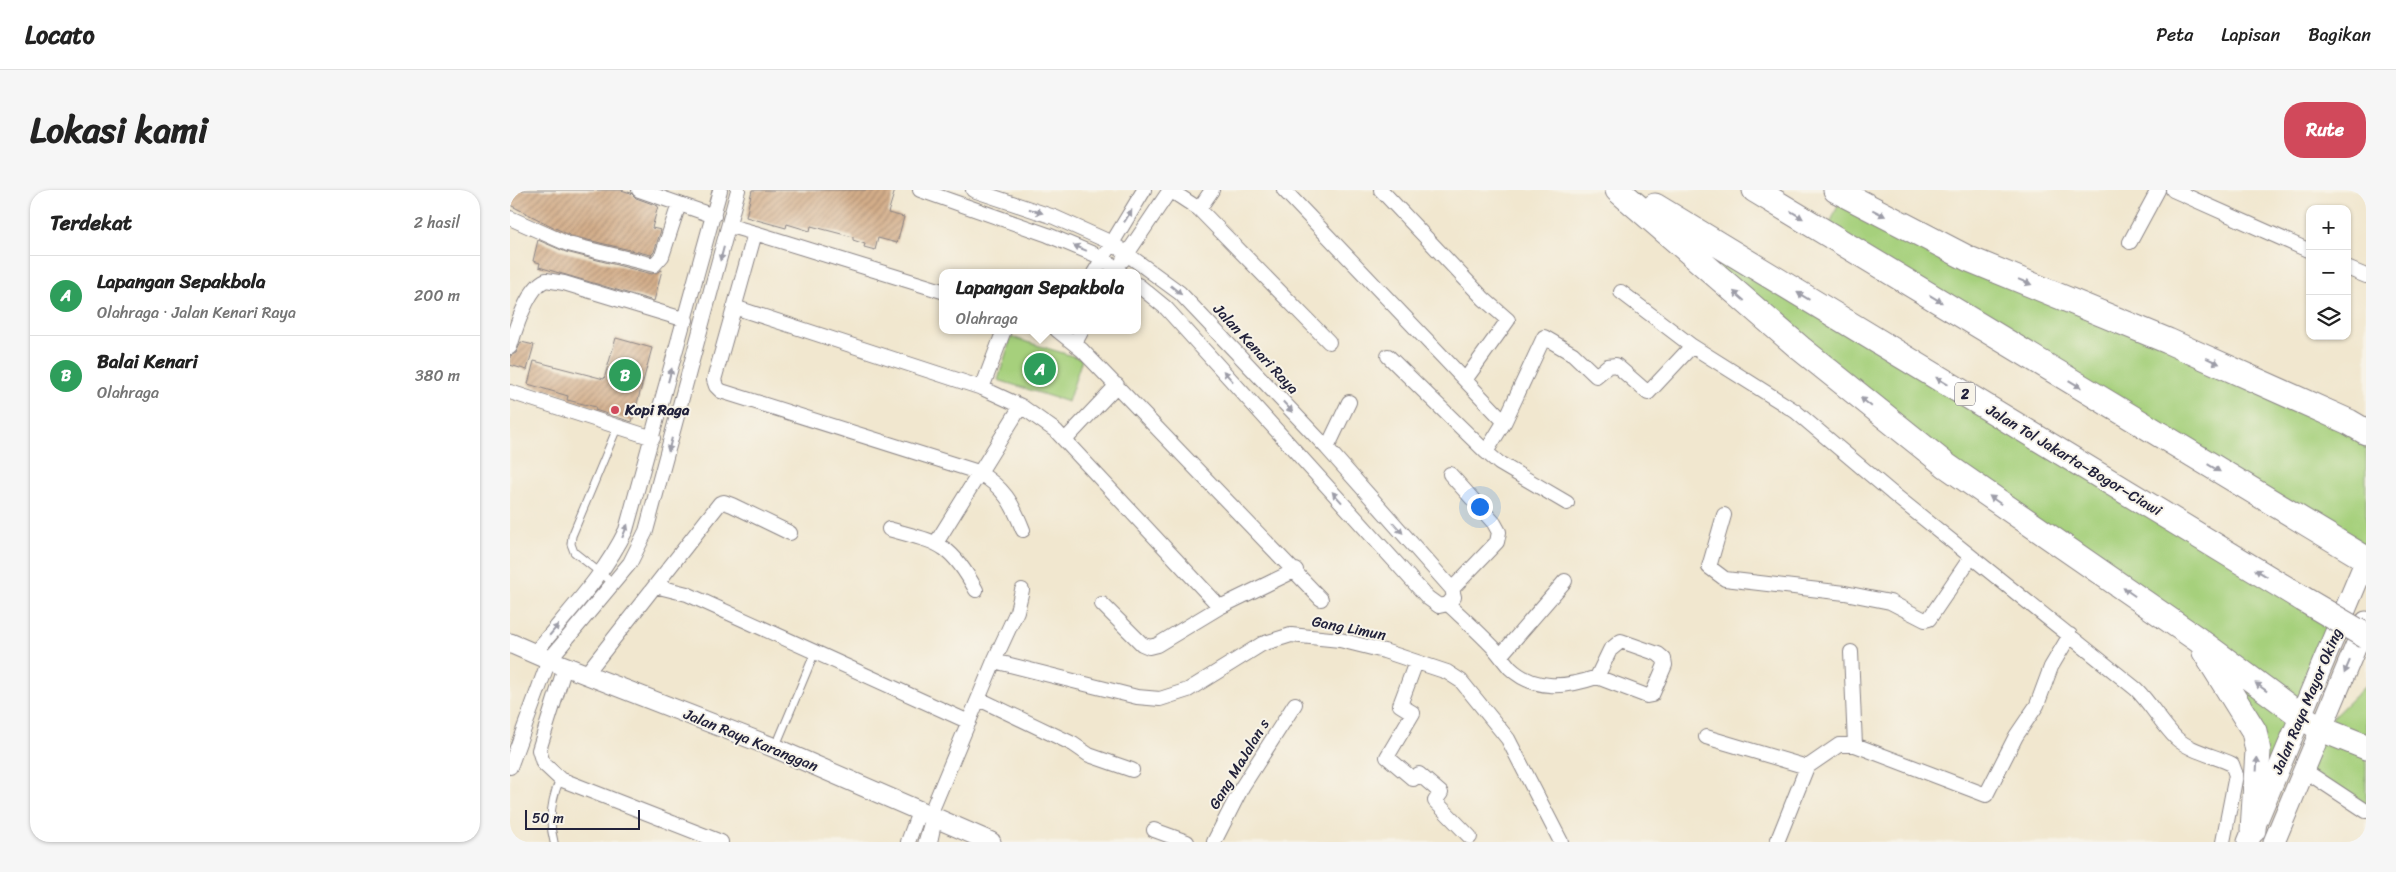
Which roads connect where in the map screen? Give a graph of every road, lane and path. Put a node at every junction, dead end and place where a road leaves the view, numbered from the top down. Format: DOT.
graph roads {
  1 [pos="640,190"];
  2 [pos="720,190"];
  3 [pos="738,190"];
  4 [pos="920,190"];
  5 [pos="973,190"];
  6 [pos="1144,190"];
  7 [pos="1170,190"];
  8 [pos="1212,190"];
  9 [pos="1284,190"];
  10 [pos="1381,190"];
  11 [pos="1618,190"];
  12 [pos="1627,190"];
  13 [pos="1755,190"];
  14 [pos="1836,190"];
  15 [pos="2158,190"];
  16 [pos="2173,190"];
  17 [pos="679,204"];
  18 [pos="1199,209"];
  19 [pos="714,216"];
  20 [pos="510,218"];
  21 [pos="730,226"];
  22 [pos="755,233"];
  23 [pos="2130,242"];
  24 [pos="1112,243"];
  25 [pos="2308,250"];
  26 [pos="1128,253"];
  27 [pos="1103,258"];
  28 [pos="1096,269"];
  29 [pos="1115,269"];
  30 [pos="1120,269"];
  31 [pos="2351,270"];
  32 [pos="2366,276"];
  33 [pos="1141,287"];
  34 [pos="939,290"];
  35 [pos="1621,292"];
  36 [pos="734,307"];
  37 [pos="686,320"];
  38 [pos="1002,334"];
  39 [pos="1063,334"];
  40 [pos="1080,334"];
  41 [pos="1329,342"];
  42 [pos="1075,343"];
  43 [pos="1692,346"];
  44 [pos="510,347"];
  45 [pos="1388,356"];
  46 [pos="1465,380"];
  47 [pos="1116,385"];
  48 [pos="982,388"];
  49 [pos="510,392"];
  50 [pos="1349,402"];
  51 [pos="1021,406"];
  52 [pos="1501,418"];
  53 [pos="2360,427"];
  54 [pos="617,428"];
  55 [pos="653,438"];
  56 [pos="1065,440"];
  57 [pos="1327,448"];
  58 [pos="1486,452"];
  59 [pos="978,472"];
  60 [pos="1450,474"];
  61 [pos="1567,503"];
  62 [pos="1724,515"];
  63 [pos="889,529"];
  64 [pos="1023,530"];
  65 [pos="790,533"];
  66 [pos="936,542"];
  67 [pos="1971,557"];
  68 [pos="2366,559"];
  69 [pos="1296,570"];
  70 [pos="600,573"];
  71 [pos="1565,581"];
  72 [pos="613,583"];
  73 [pos="655,586"];
  74 [pos="1452,589"];
  75 [pos="976,590"];
  76 [pos="1022,590"];
  77 [pos="1321,599"];
  78 [pos="1102,604"];
  79 [pos="1448,604"];
  80 [pos="1220,607"];
  81 [pos="2366,622"];
  82 [pos="2070,635"];
  83 [pos="2366,636"];
  84 [pos="2197,639"];
  85 [pos="510,643"];
  86 [pos="815,652"];
  87 [pos="1851,652"];
  88 [pos="1501,655"];
  89 [pos="549,660"];
  90 [pos="994,661"];
  91 [pos="1416,662"];
  92 [pos="586,674"];
  93 [pos="1597,677"];
  94 [pos="979,699"];
  95 [pos="1295,704"];
  96 [pos="969,722"];
  97 [pos="2311,722"];
  98 [pos="1706,737"];
  99 [pos="1855,745"];
  100 [pos="2366,747"];
  101 [pos="775,748"];
  102 [pos="510,767"];
  103 [pos="1807,768"];
  104 [pos="1132,770"];
  105 [pos="2304,770"];
  106 [pos="560,779"];
  107 [pos="2366,811"];
  108 [pos="928,816"];
  109 [pos="1154,830"];
  110 [pos="1470,836"];
  111 [pos="2258,838"];
  112 [pos="554,842"];
  113 [pos="720,842"];
  114 [pos="908,842"];
  115 [pos="922,842"];
  116 [pos="930,842"];
  117 [pos="991,842"];
  118 [pos="1187,842"];
  119 [pos="1214,842"];
  120 [pos="1561,842"];
  121 [pos="1777,842"];
  122 [pos="2223,842"];
  1 -- 17 [label="street"];
  2 -- 19 [label="street"];
  3 -- 21 [label="street"];
  27 -- 4 [label="street, one-way"];
  5 -- 24 [label="street, Jalan Kenari Raya, one-way"];
  24 -- 6 [label="street, one-way"];
  7 -- 18 [label="street"];
  7 -- 26 [label="street"];
  8 -- 18 [label="street"];
  9 -- 46 [label="street"];
  10 -- 46 [label="street"];
  84 -- 11 [label="highway, one-way"];
  83 -- 12 [label="highway, Jalan Tol Jakarta–Bogor–Ciawi / 2, one-way, bridge"];
  13 -- 68 [label="highway, one-way"];
  14 -- 53 [label="highway, one-way"];
  15 -- 23 [label="street"];
  16 -- 25 [label="street"];
  17 -- 19 [label="street"];
  17 -- 20 [label="street"];
  18 -- 41 [label="street"];
  19 -- 37 [label="street"];
  21 -- 22 [label="street"];
  21 -- 72 [label="street, one-way"];
  22 -- 34 [label="street"];
  22 -- 36 [label="street"];
  24 -- 26 [label="street, Jalan Kenari Raya"];
  24 -- 27 [label="street"];
  26 -- 30 [label="street"];
  26 -- 57 [label="street, Jalan Kenari Raya, one-way"];
  27 -- 28 [label="street"];
  27 -- 29 [label="street"];
  31 -- 32 [label="street"];
  79 -- 33 [label="street, one-way"];
  35 -- 43 [label="street"];
  36 -- 48 [label="street"];
  36 -- 59 [label="street"];
  37 -- 44 [label="street"];
  55 -- 37 [label="street, one-way"];
  38 -- 48 [label="street"];
  39 -- 42 [label="street"];
  40 -- 42 [label="street"];
  42 -- 47 [label="street"];
  43 -- 58 [label="street"];
  43 -- 67 [label="street"];
  45 -- 58 [label="street"];
  46 -- 52 [label="street"];
  47 -- 56 [label="street"];
  47 -- 69 [label="street"];
  48 -- 51 [label="street"];
  49 -- 54 [label="street"];
  50 -- 57 [label="street"];
  51 -- 56 [label="street"];
  51 -- 59 [label="street"];
  54 -- 55 [label="street"];
  54 -- 70 [label="lane"];
  70 -- 55 [label="street, one-way"];
  56 -- 80 [label="street"];
  57 -- 74 [label="street, Jalan Kenari Raya, one-way"];
  58 -- 61 [label="street"];
  59 -- 64 [label="street"];
  59 -- 66 [label="street"];
  60 -- 74 [label="street"];
  62 -- 67 [label="street"];
  63 -- 66 [label="street"];
  65 -- 73 [label="street"];
  66 -- 75 [label="street"];
  67 -- 82 [label="street"];
  68 -- 97 [label="main road, Jalan Raya Mayor Oking"];
  69 -- 77 [label="street"];
  69 -- 80 [label="street"];
  70 -- 72 [label="lane"];
  89 -- 70 [label="street, one-way"];
  71 -- 88 [label="street"];
  72 -- 89 [label="street"];
  73 -- 86 [label="street"];
  73 -- 92 [label="street"];
  74 -- 79 [label="street"];
  76 -- 90 [label="street"];
  78 -- 80 [label="street"];
  79 -- 88 [label="street"];
  81 -- 97 [label="main road, Jalan Raya Mayor Oking, one-way"];
  82 -- 99 [label="street"];
  82 -- 122 [label="street"];
  97 -- 84 [label="highway, one-way"];
  111 -- 84 [label="highway, one-way"];
  85 -- 89 [label="street, Jalan Raya Karanggan"];
  86 -- 96 [label="street"];
  86 -- 101 [label="lane"];
  87 -- 99 [label="street"];
  88 -- 93 [label="street"];
  89 -- 92 [label="street, Jalan Raya Karanggan"];
  89 -- 102 [label="street"];
  89 -- 106 [label="street"];
  90 -- 91 [label="street, Gang Limun"];
  90 -- 94 [label="street"];
  91 -- 110 [label="street"];
  91 -- 120 [label="street, Gang Limun"];
  92 -- 101 [label="street, Jalan Raya Karanggan"];
  93 -- 93 [label="street"];
  94 -- 96 [label="street"];
  94 -- 104 [label="street"];
  95 -- 119 [label="street, Gang MaJalan s"];
  96 -- 108 [label="street"];
  97 -- 100 [label="highway"];
  97 -- 105 [label="main road, Jalan Raya Mayor Oking"];
  97 -- 111 [label="main road, Jalan Raya Mayor Oking"];
  98 -- 103 [label="street"];
  99 -- 103 [label="street"];
  101 -- 108 [label="street, Jalan Raya Karanggan"];
  103 -- 121 [label="street"];
  105 -- 107 [label="street"];
  105 -- 111 [label="main road, Jalan Raya Mayor Oking"];
  106 -- 112 [label="lane"];
  106 -- 113 [label="street"];
  108 -- 114 [label="street"];
  108 -- 115 [label="lane"];
  108 -- 116 [label="street"];
  108 -- 117 [label="street, Jalan Raya Karanggan"];
  109 -- 118 [label="street"];
}
